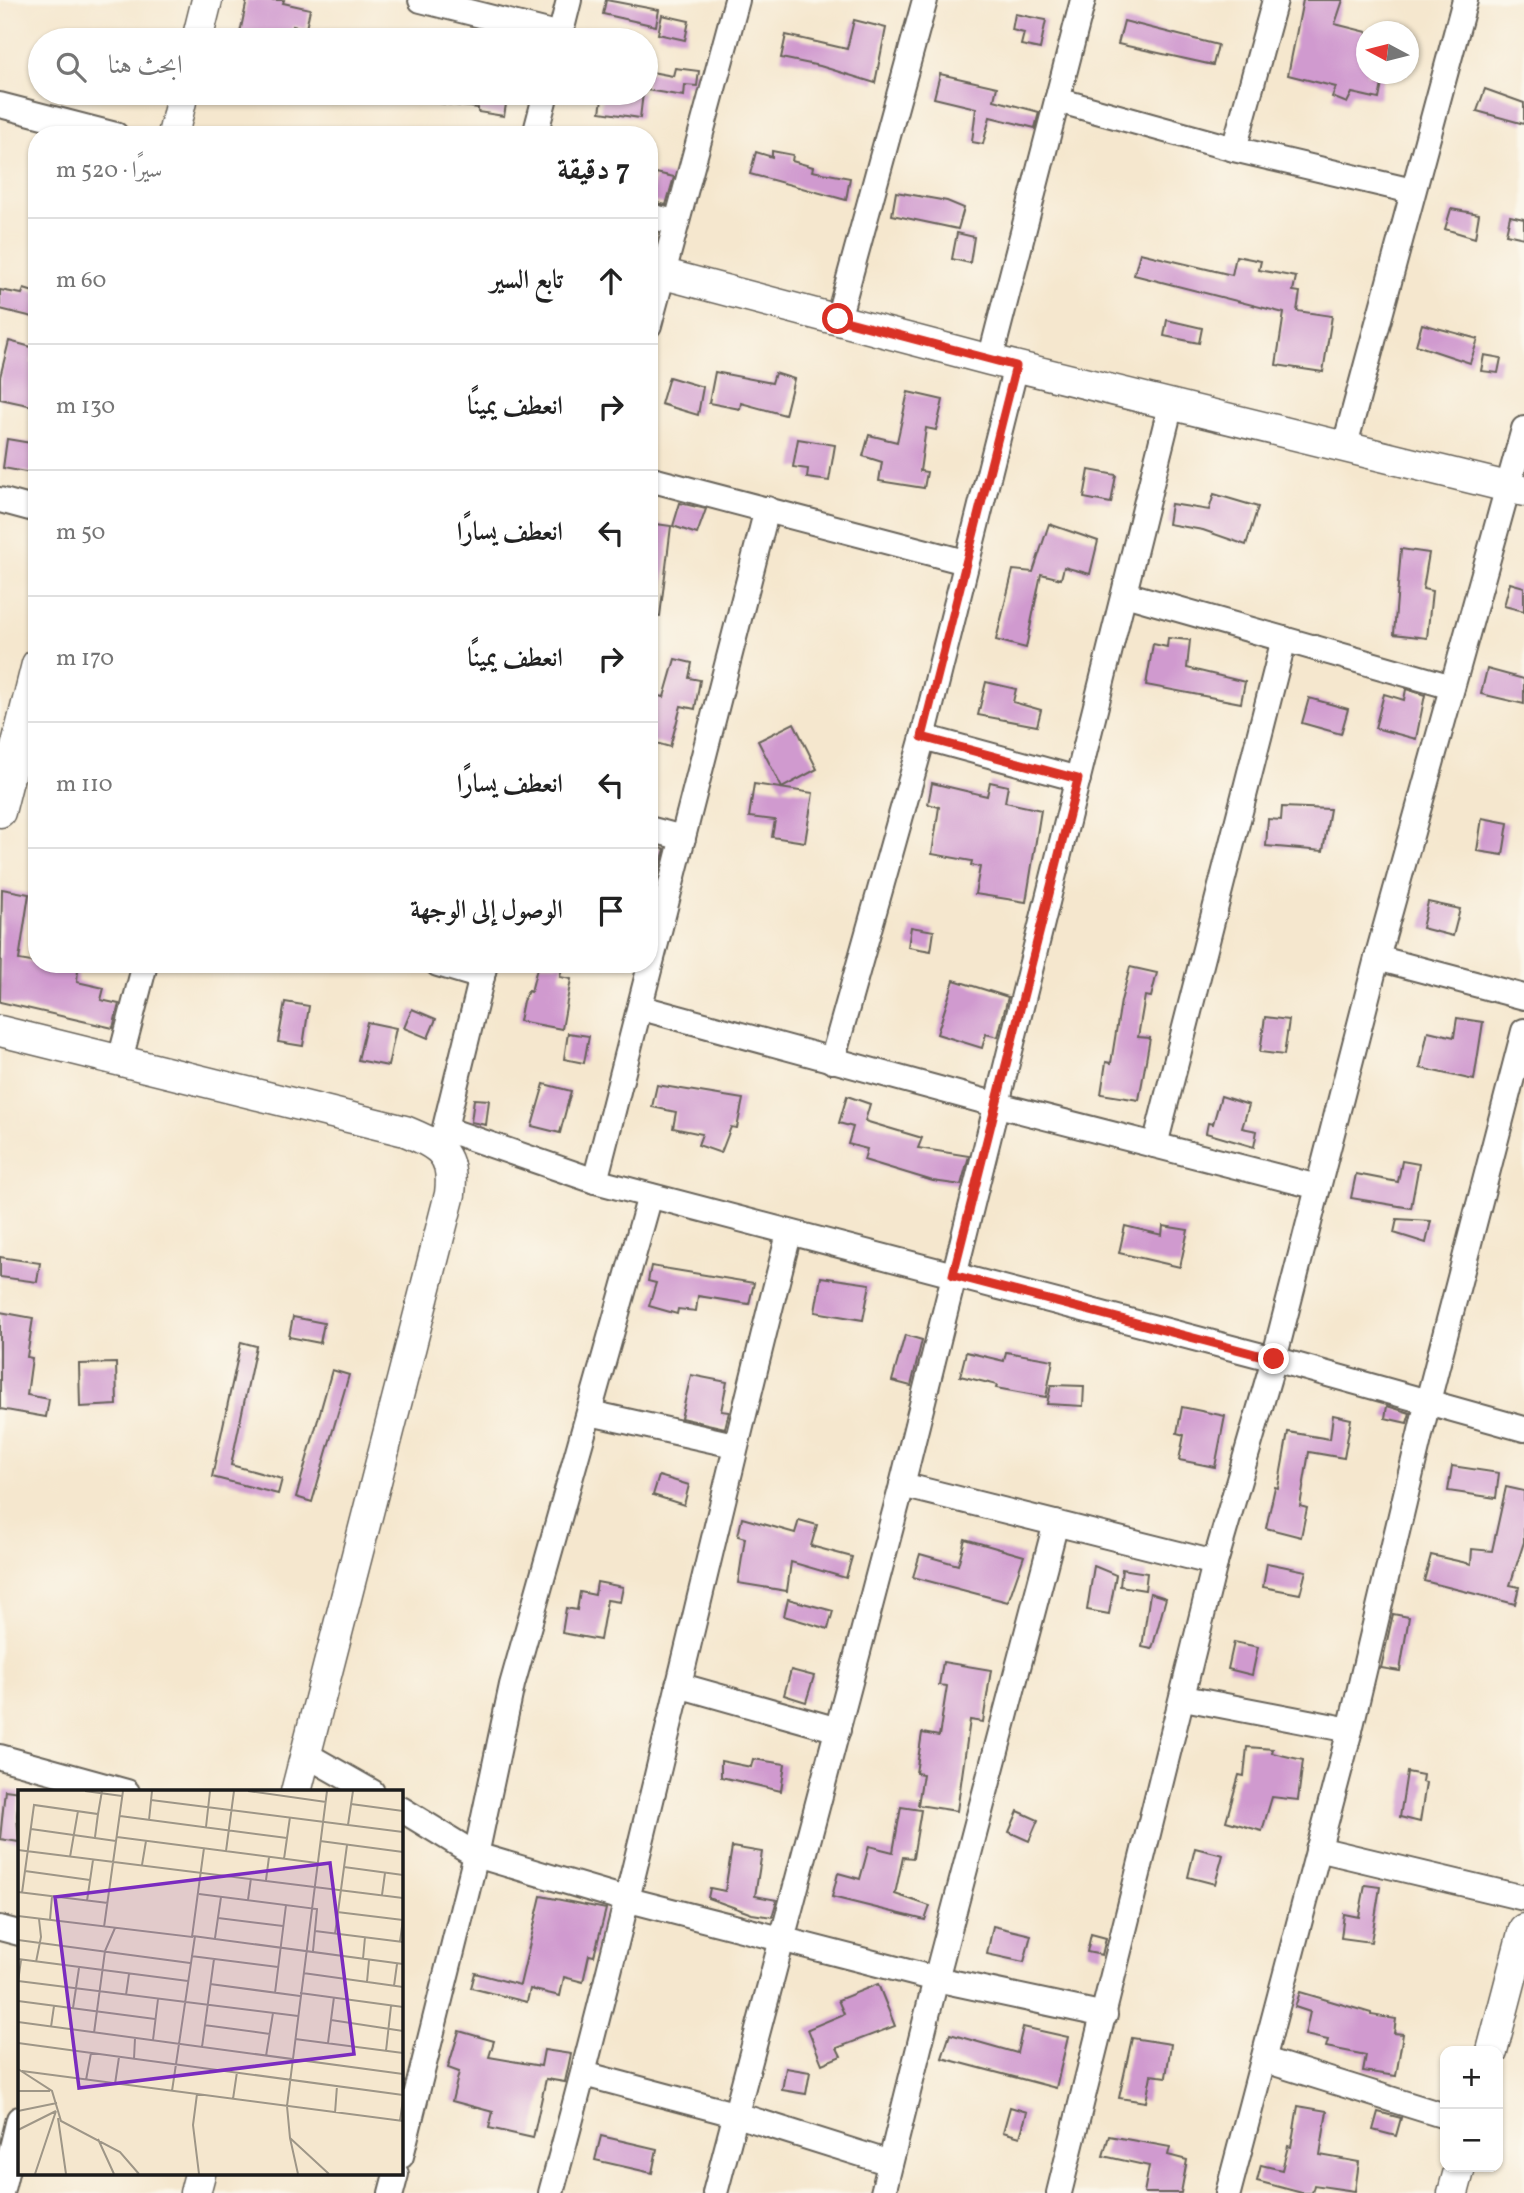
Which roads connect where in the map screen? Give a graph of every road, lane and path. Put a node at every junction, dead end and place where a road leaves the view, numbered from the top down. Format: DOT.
graph roads {
  1 [pos="207,0"];
  2 [pos="421,0"];
  3 [pos="569,0"];
  4 [pos="737,0"];
  5 [pos="925,0"];
  6 [pos="1083,0"];
  7 [pos="1275,0"];
  8 [pos="1465,0"];
  9 [pos="200,28"];
  10 [pos="523,28"];
  11 [pos="562,28"];
  12 [pos="1057,100"];
  13 [pos="0,105"];
  14 [pos="180,105"];
  15 [pos="543,105"];
  16 [pos="81,126"];
  17 [pos="175,126"];
  18 [pos="537,126"];
  19 [pos="1234,149"];
  20 [pos="1412,191"];
  21 [pos="658,218"];
  22 [pos="675,222"];
  23 [pos="658,267"];
  24 [pos="658,273"];
  25 [pos="838,319"];
  26 [pos="1003,363"];
  27 [pos="1171,404"];
  28 [pos="1524,429"];
  29 [pos="1345,446"];
  30 [pos="658,481"];
  31 [pos="1516,489"];
  32 [pos="0,500"];
  33 [pos="28,508"];
  34 [pos="767,509"];
  35 [pos="965,562"];
  36 [pos="1125,594"];
  37 [pos="1284,639"];
  38 [pos="1452,687"];
  39 [pos="28,700"];
  40 [pos="922,737"];
  41 [pos="1078,779"];
  42 [pos="0,812"];
  43 [pos="658,832"];
  44 [pos="683,838"];
  45 [pos="658,942"];
  46 [pos="1377,958"];
  47 [pos="143,973"];
  48 [pos="482,973"];
  49 [pos="650,973"];
  50 [pos="1524,997"];
  51 [pos="642,1008"];
  52 [pos="0,1031"];
  53 [pos="1524,1031"];
  54 [pos="120,1060"];
  55 [pos="832,1061"];
  56 [pos="998,1105"];
  57 [pos="442,1138"];
  58 [pos="1154,1145"];
  59 [pos="595,1181"];
  60 [pos="1318,1186"];
  61 [pos="650,1196"];
  62 [pos="789,1234"];
  63 [pos="953,1275"];
  64 [pos="1274,1359"];
  65 [pos="1428,1401"];
  66 [pos="590,1413"];
  67 [pos="1524,1429"];
  68 [pos="734,1445"];
  69 [pos="902,1485"];
  70 [pos="1056,1523"];
  71 [pos="1215,1563"];
  72 [pos="678,1685"];
  73 [pos="1184,1698"];
  74 [pos="838,1730"];
  75 [pos="1350,1730"];
  76 [pos="305,1754"];
  77 [pos="0,1757"];
  78 [pos="99,1789"];
  79 [pos="296,1790"];
  80 [pos="368,1790"];
  81 [pos="402,1810"];
  82 [pos="1318,1849"];
  83 [pos="476,1855"];
  84 [pos="1524,1898"];
  85 [pos="625,1899"];
  86 [pos="0,1928"];
  87 [pos="1524,1930"];
  88 [pos="18,1933"];
  89 [pos="782,1937"];
  90 [pos="936,1979"];
  91 [pos="1105,2015"];
  92 [pos="1493,2046"];
  93 [pos="1265,2060"];
  94 [pos="584,2074"];
  95 [pos="734,2113"];
  96 [pos="1440,2114"];
  97 [pos="18,2123"];
  98 [pos="402,2152"];
  99 [pos="890,2163"];
  100 [pos="1459,2172"];
  101 [pos="199,2176"];
  102 [pos="395,2176"];
  103 [pos="1061,2192"];
  104 [pos="1,2193"];
  105 [pos="195,2193"];
  106 [pos="391,2193"];
  107 [pos="551,2193"];
  108 [pos="715,2193"];
  109 [pos="883,2193"];
  110 [pos="1228,2193"];
  111 [pos="1453,2193"];
  1 -- 9 [label="street"];
  2 -- 10 [label="street"];
  3 -- 11 [label="street"];
  4 -- 22 [label="street"];
  5 -- 25 [label="street"];
  6 -- 12 [label="street"];
  7 -- 19 [label="street"];
  8 -- 20 [label="street"];
  12 -- 19 [label="street"];
  12 -- 26 [label="street"];
  13 -- 16 [label="street"];
  14 -- 17 [label="street"];
  15 -- 18 [label="street"];
  19 -- 20 [label="street"];
  20 -- 29 [label="street"];
  21 -- 22 [label="street"];
  22 -- 23 [label="street"];
  24 -- 25 [label="street"];
  25 -- 26 [label="street"];
  26 -- 27 [label="street"];
  26 -- 35 [label="street"];
  27 -- 29 [label="street"];
  27 -- 36 [label="street"];
  28 -- 31 [label="street"];
  29 -- 31 [label="street"];
  30 -- 34 [label="street"];
  31 -- 38 [label="street"];
  32 -- 33 [label="street"];
  34 -- 35 [label="street"];
  34 -- 44 [label="street"];
  35 -- 40 [label="street"];
  36 -- 37 [label="street"];
  36 -- 41 [label="street"];
  37 -- 38 [label="street"];
  37 -- 58 [label="street"];
  38 -- 46 [label="street"];
  39 -- 42 [label="street"];
  40 -- 41 [label="street"];
  40 -- 55 [label="street"];
  41 -- 56 [label="street"];
  43 -- 44 [label="street"];
  44 -- 45 [label="street"];
  46 -- 50 [label="street"];
  46 -- 60 [label="street"];
  47 -- 54 [label="street"];
  48 -- 57 [label="street"];
  49 -- 51 [label="street"];
  51 -- 55 [label="street"];
  51 -- 59 [label="street"];
  52 -- 54 [label="street"];
  53 -- 65 [label="street"];
  54 -- 57 [label="street"];
  55 -- 56 [label="street"];
  56 -- 58 [label="street"];
  56 -- 63 [label="street"];
  57 -- 59 [label="street"];
  57 -- 76 [label="street"];
  58 -- 60 [label="street"];
  59 -- 61 [label="street"];
  60 -- 64 [label="street"];
  61 -- 62 [label="street"];
  61 -- 66 [label="street"];
  62 -- 63 [label="street"];
  62 -- 68 [label="street"];
  63 -- 64 [label="street"];
  63 -- 69 [label="street"];
  64 -- 65 [label="street"];
  64 -- 71 [label="street"];
  65 -- 67 [label="street"];
  65 -- 75 [label="street"];
  66 -- 68 [label="street"];
  66 -- 83 [label="street"];
  68 -- 72 [label="street"];
  69 -- 70 [label="street"];
  69 -- 74 [label="street"];
  70 -- 71 [label="street"];
  70 -- 90 [label="street"];
  71 -- 73 [label="street"];
  72 -- 74 [label="street"];
  72 -- 85 [label="street"];
  73 -- 75 [label="street"];
  73 -- 91 [label="street"];
  74 -- 89 [label="street"];
  75 -- 82 [label="street"];
  76 -- 79 [label="street"];
  76 -- 80 [label="street"];
  77 -- 78 [label="street"];
  81 -- 83 [label="street"];
  82 -- 84 [label="street"];
  82 -- 93 [label="street"];
  83 -- 85 [label="street"];
  83 -- 98 [label="street"];
  85 -- 89 [label="street"];
  85 -- 94 [label="street"];
  86 -- 88 [label="street"];
  87 -- 92 [label="street"];
  89 -- 90 [label="street"];
  89 -- 95 [label="street"];
  90 -- 91 [label="street"];
  90 -- 99 [label="street"];
  91 -- 103 [label="street"];
  93 -- 96 [label="street"];
  93 -- 110 [label="street"];
  94 -- 95 [label="street"];
  94 -- 107 [label="street"];
  95 -- 99 [label="street"];
  95 -- 108 [label="street"];
  97 -- 104 [label="street"];
  99 -- 109 [label="street"];
  100 -- 111 [label="street"];
  101 -- 105 [label="street"];
  102 -- 106 [label="street"];
}
